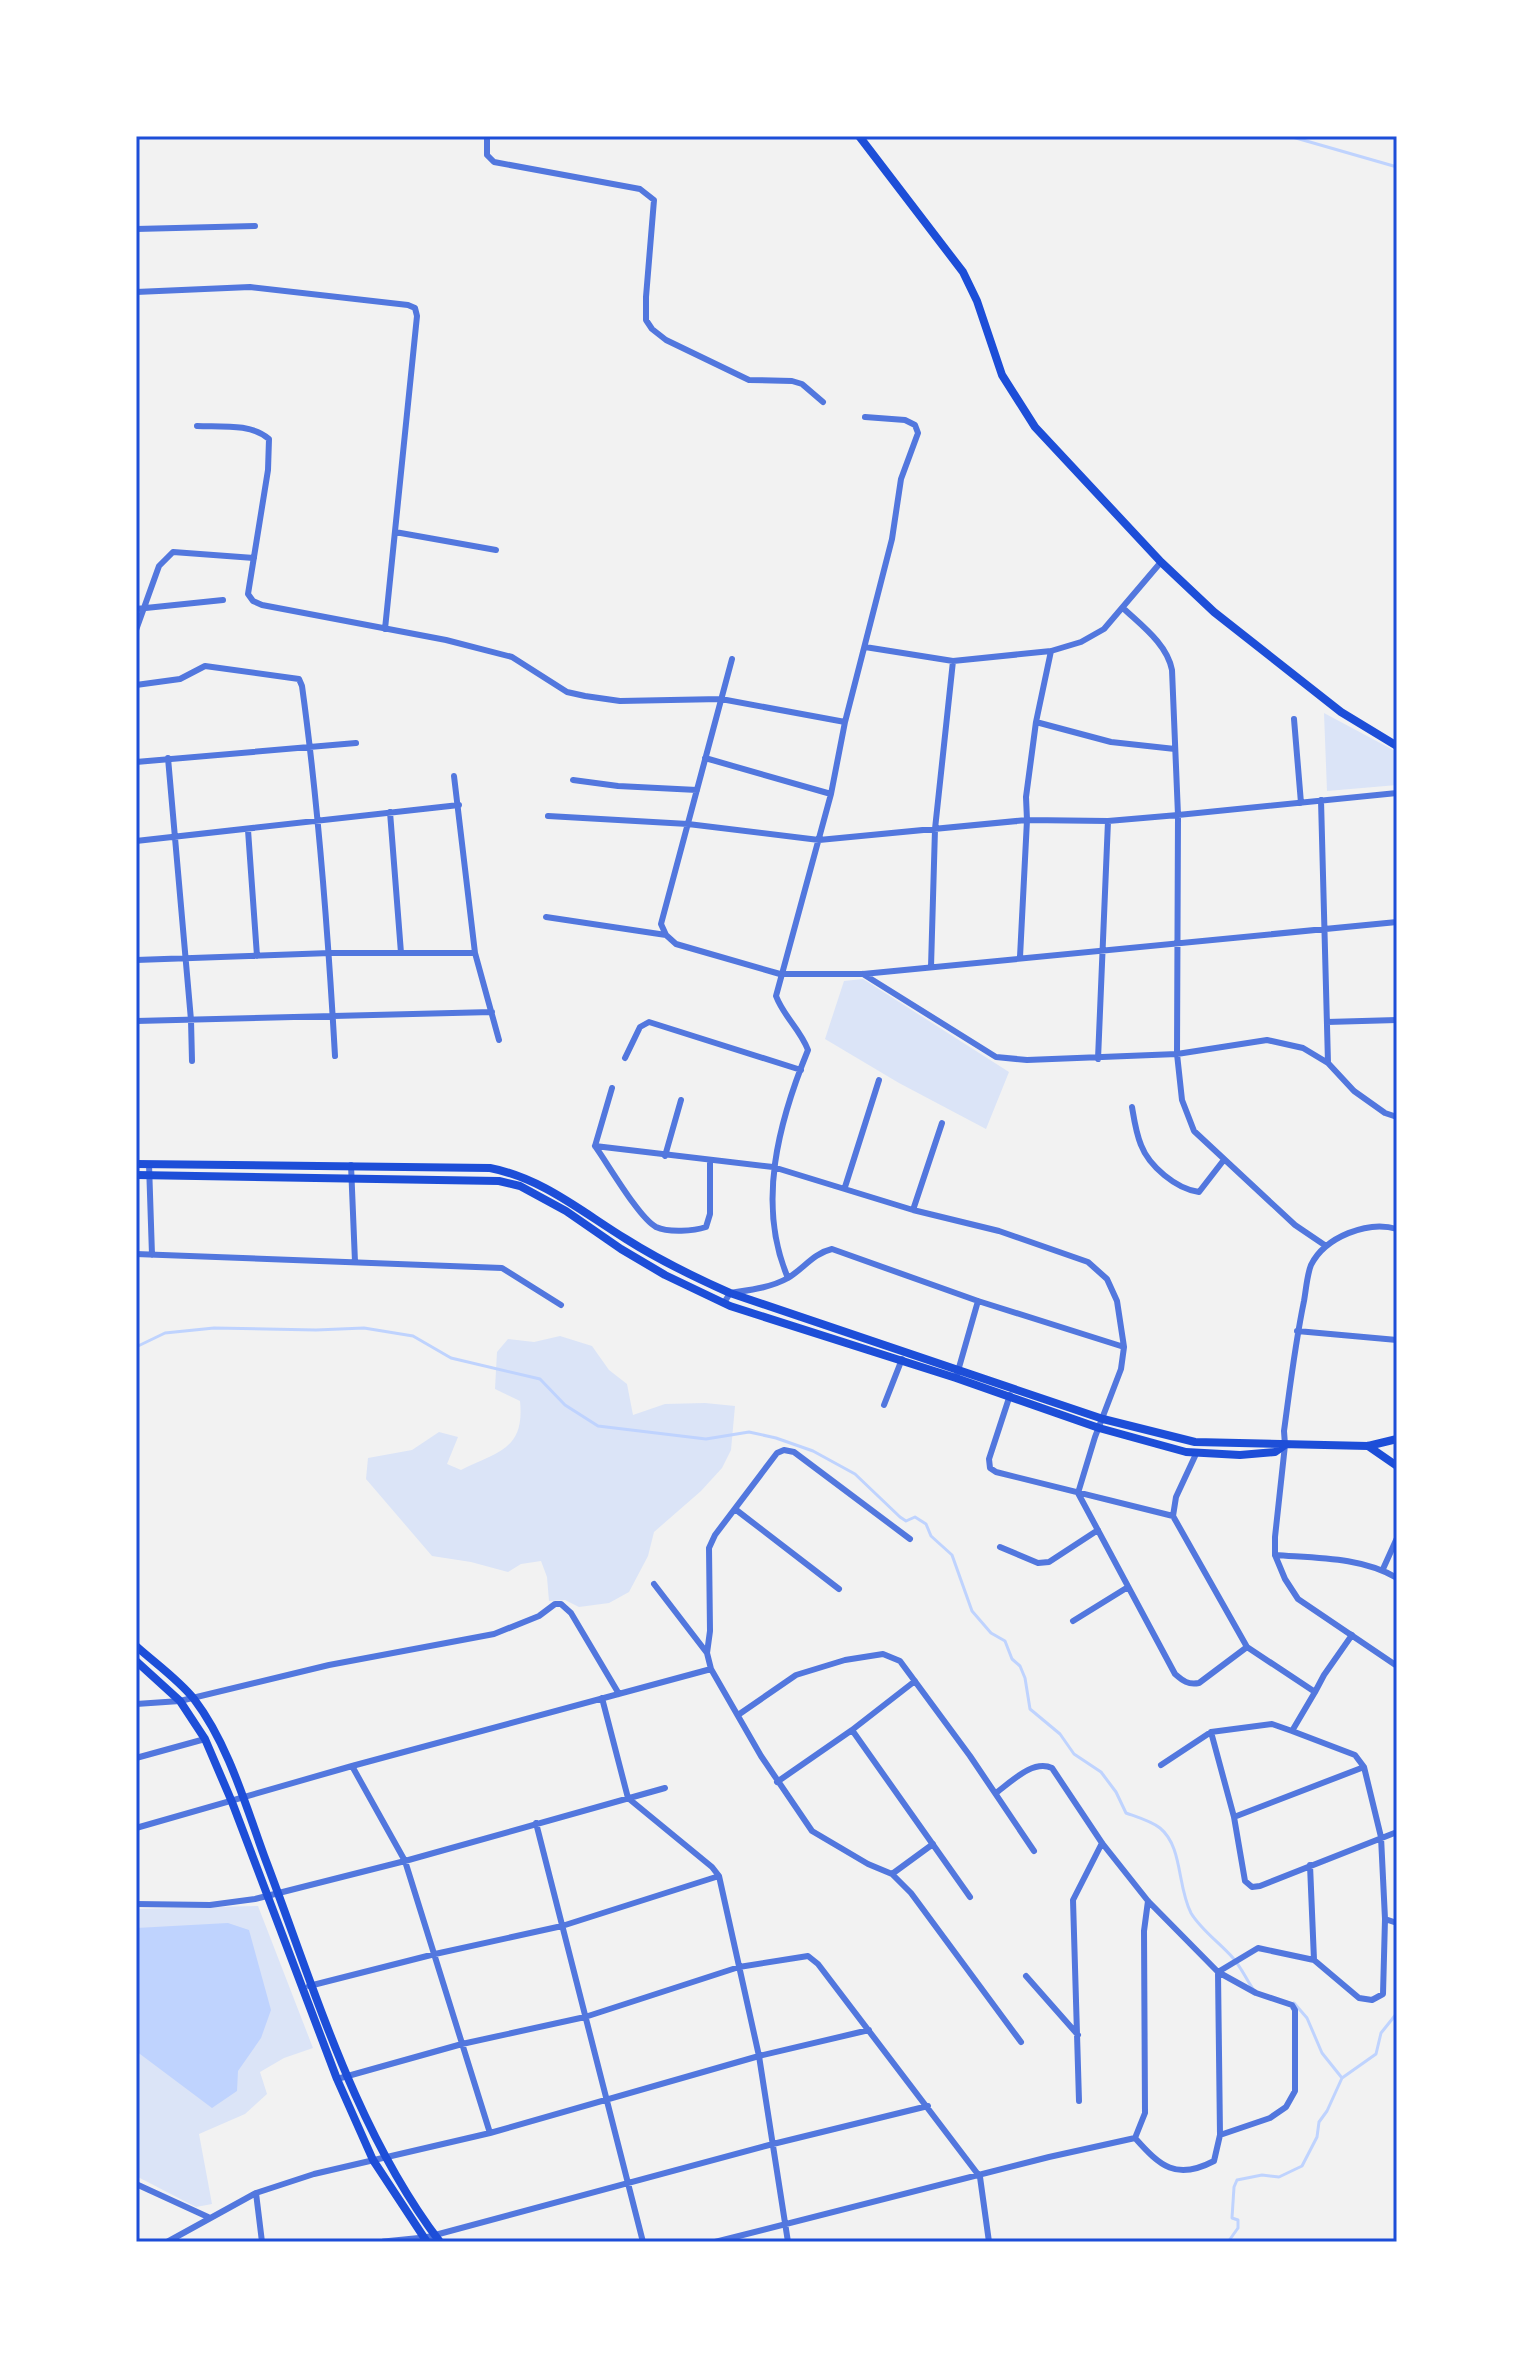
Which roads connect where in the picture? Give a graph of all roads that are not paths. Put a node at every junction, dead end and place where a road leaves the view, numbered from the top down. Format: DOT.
graph roads {
  1 [pos="487,136"];
  2 [pos="859,136"];
  3 [pos="255,226"];
  4 [pos="136,229"];
  5 [pos="136,292"];
  6 [pos="823,402"];
  7 [pos="865,417"];
  8 [pos="197,426"];
  9 [pos="395,532"];
  10 [pos="496,550"];
  11 [pos="254,558"];
  12 [pos="1161,562"];
  13 [pos="223,600"];
  14 [pos="1123,608"];
  15 [pos="140,609"];
  16 [pos="385,629"];
  17 [pos="136,630"];
  18 [pos="865,647"];
  19 [pos="1051,651"];
  20 [pos="732,659"];
  21 [pos="953,661"];
  22 [pos="136,685"];
  23 [pos="721,699"];
  24 [pos="1294,719"];
  25 [pos="845,722"];
  26 [pos="1036,722"];
  27 [pos="356,743"];
  28 [pos="1397,746"];
  29 [pos="311,749"];
  30 [pos="1175,749"];
  31 [pos="168,758"];
  32 [pos="705,758"];
  33 [pos="136,762"];
  34 [pos="454,776"];
  35 [pos="573,780"];
  36 [pos="697,790"];
  37 [pos="1397,793"];
  38 [pos="831,794"];
  39 [pos="1321,800"];
  40 [pos="1301,803"];
  41 [pos="459,805"];
  42 [pos="390,812"];
  43 [pos="1178,815"];
  44 [pos="548,816"];
  45 [pos="1027,820"];
  46 [pos="318,821"];
  47 [pos="1108,821"];
  48 [pos="688,824"];
  49 [pos="935,829"];
  50 [pos="248,830"];
  51 [pos="176,838"];
  52 [pos="819,840"];
  53 [pos="136,841"];
  54 [pos="546,917"];
  55 [pos="1397,922"];
  56 [pos="1326,929"];
  57 [pos="666,935"];
  58 [pos="1179,944"];
  59 [pos="1101,949"];
  60 [pos="330,953"];
  61 [pos="401,953"];
  62 [pos="475,953"];
  63 [pos="257,956"];
  64 [pos="1020,957"];
  65 [pos="136,960"];
  66 [pos="186,960"];
  67 [pos="931,967"];
  68 [pos="780,974"];
  69 [pos="863,974"];
  70 [pos="492,1012"];
  71 [pos="333,1017"];
  72 [pos="191,1020"];
  73 [pos="1397,1020"];
  74 [pos="136,1021"];
  75 [pos="1327,1022"];
  76 [pos="499,1040"];
  77 [pos="1177,1054"];
  78 [pos="335,1056"];
  79 [pos="625,1058"];
  80 [pos="1098,1059"];
  81 [pos="192,1061"];
  82 [pos="1328,1063"];
  83 [pos="801,1070"];
  84 [pos="879,1080"];
  85 [pos="612,1088"];
  86 [pos="681,1100"];
  87 [pos="1132,1107"];
  88 [pos="1397,1117"];
  89 [pos="942,1123"];
  90 [pos="595,1146"];
  91 [pos="665,1156"];
  92 [pos="1223,1161"];
  93 [pos="710,1162"];
  94 [pos="136,1164"];
  95 [pos="149,1164"];
  96 [pos="351,1165"];
  97 [pos="773,1167"];
  98 [pos="136,1175"];
  99 [pos="149,1175"];
  100 [pos="351,1177"];
  101 [pos="845,1187"];
  102 [pos="913,1210"];
  103 [pos="1397,1229"];
  104 [pos="1326,1246"];
  105 [pos="136,1254"];
  106 [pos="152,1255"];
  107 [pos="355,1262"];
  108 [pos="788,1278"];
  109 [pos="730,1293"];
  110 [pos="978,1301"];
  111 [pos="724,1303"];
  112 [pos="561,1305"];
  113 [pos="1297,1331"];
  114 [pos="1397,1340"];
  115 [pos="1124,1347"];
  116 [pos="903,1356"];
  117 [pos="957,1374"];
  118 [pos="1010,1392"];
  119 [pos="884,1405"];
  120 [pos="1101,1424"];
  121 [pos="1397,1439"];
  122 [pos="1285,1445"];
  123 [pos="1368,1446"];
  124 [pos="1196,1454"];
  125 [pos="1397,1466"];
  126 [pos="1078,1493"];
  127 [pos="735,1509"];
  128 [pos="1173,1516"];
  129 [pos="1098,1530"];
  130 [pos="1397,1538"];
  131 [pos="910,1539"];
  132 [pos="1000,1547"];
  133 [pos="1275,1555"];
  134 [pos="1383,1569"];
  135 [pos="1397,1578"];
  136 [pos="654,1584"];
  137 [pos="1128,1587"];
  138 [pos="839,1589"];
  139 [pos="1073,1621"];
  140 [pos="1352,1635"];
  141 [pos="136,1646"];
  142 [pos="1247,1647"];
  143 [pos="707,1653"];
  144 [pos="136,1661"];
  145 [pos="1397,1666"];
  146 [pos="711,1669"];
  147 [pos="915,1681"];
  148 [pos="1315,1692"];
  149 [pos="619,1694"];
  150 [pos="193,1698"];
  151 [pos="602,1698"];
  152 [pos="180,1701"];
  153 [pos="136,1704"];
  154 [pos="738,1715"];
  155 [pos="852,1730"];
  156 [pos="1292,1731"];
  157 [pos="1211,1732"];
  158 [pos="205,1739"];
  159 [pos="136,1758"];
  160 [pos="1161,1765"];
  161 [pos="352,1766"];
  162 [pos="1364,1767"];
  163 [pos="777,1782"];
  164 [pos="665,1788"];
  165 [pos="996,1793"];
  166 [pos="243,1798"];
  167 [pos="628,1798"];
  168 [pos="232,1802"];
  169 [pos="1234,1817"];
  170 [pos="536,1823"];
  171 [pos="136,1828"];
  172 [pos="1397,1832"];
  173 [pos="1381,1837"];
  174 [pos="1102,1843"];
  175 [pos="933,1844"];
  176 [pos="1034,1851"];
  177 [pos="405,1861"];
  178 [pos="1310,1865"];
  179 [pos="892,1874"];
  180 [pos="719,1876"];
  181 [pos="278,1893"];
  182 [pos="267,1896"];
  183 [pos="970,1897"];
  184 [pos="1148,1901"];
  185 [pos="136,1904"];
  186 [pos="1385,1919"];
  187 [pos="1397,1923"];
  188 [pos="562,1926"];
  189 [pos="435,1954"];
  190 [pos="1314,1960"];
  191 [pos="739,1967"];
  192 [pos="1218,1972"];
  193 [pos="1026,1976"];
  194 [pos="311,1985"];
  195 [pos="301,1988"];
  196 [pos="585,2017"];
  197 [pos="869,2030"];
  198 [pos="1078,2035"];
  199 [pos="1021,2042"];
  200 [pos="462,2044"];
  201 [pos="759,2056"];
  202 [pos="347,2075"];
  203 [pos="337,2079"];
  204 [pos="1079,2101"];
  205 [pos="607,2102"];
  206 [pos="928,2106"];
  207 [pos="490,2133"];
  208 [pos="1220,2135"];
  209 [pos="1135,2138"];
  210 [pos="773,2144"];
  211 [pos="386,2157"];
  212 [pos="373,2160"];
  213 [pos="980,2177"];
  214 [pos="136,2184"];
  215 [pos="629,2184"];
  216 [pos="256,2193"];
  217 [pos="208,2217"];
  218 [pos="786,2225"];
  219 [pos="437,2238"];
  220 [pos="425,2240"];
  221 [pos="167,2242"];
  222 [pos="262,2242"];
  223 [pos="384,2242"];
  224 [pos="643,2242"];
  225 [pos="715,2242"];
  226 [pos="788,2242"];
  227 [pos="989,2242"];
  1 -- 6 [label="street"];
  2 -- 12 [label="main road"];
  3 -- 4 [label="street"];
  5 -- 9 [label="street"];
  7 -- 18 [label="street"];
  8 -- 11 [label="street"];
  9 -- 10 [label="street"];
  9 -- 16 [label="street"];
  11 -- 15 [label="street"];
  11 -- 16 [label="street"];
  12 -- 14 [label="street"];
  12 -- 28 [label="main road"];
  13 -- 15 [label="street"];
  14 -- 19 [label="street"];
  14 -- 30 [label="street"];
  15 -- 17 [label="street"];
  16 -- 23 [label="street"];
  18 -- 21 [label="street"];
  18 -- 25 [label="street"];
  19 -- 21 [label="street"];
  19 -- 26 [label="street"];
  20 -- 23 [label="street"];
  21 -- 49 [label="street"];
  22 -- 29 [label="street"];
  23 -- 25 [label="street"];
  23 -- 32 [label="street"];
  24 -- 40 [label="street"];
  25 -- 38 [label="street"];
  26 -- 30 [label="street"];
  26 -- 45 [label="street"];
  27 -- 29 [label="street"];
  29 -- 31 [label="street"];
  29 -- 46 [label="street"];
  30 -- 43 [label="street"];
  31 -- 33 [label="street"];
  31 -- 51 [label="street"];
  32 -- 36 [label="street"];
  32 -- 38 [label="street"];
  34 -- 41 [label="street"];
  35 -- 36 [label="street"];
  36 -- 48 [label="street"];
  37 -- 39 [label="street"];
  38 -- 52 [label="street"];
  39 -- 40 [label="street"];
  39 -- 56 [label="street"];
  40 -- 43 [label="street"];
  41 -- 42 [label="street"];
  41 -- 62 [label="street"];
  42 -- 46 [label="street"];
  42 -- 61 [label="street"];
  43 -- 47 [label="street"];
  43 -- 58 [label="street"];
  44 -- 48 [label="street"];
  45 -- 47 [label="street"];
  45 -- 49 [label="street"];
  45 -- 64 [label="street"];
  46 -- 50 [label="street"];
  46 -- 60 [label="street"];
  47 -- 59 [label="street"];
  48 -- 52 [label="street"];
  48 -- 57 [label="street"];
  49 -- 52 [label="street"];
  49 -- 67 [label="street"];
  50 -- 51 [label="street"];
  50 -- 63 [label="street"];
  51 -- 53 [label="street"];
  51 -- 66 [label="street"];
  52 -- 68 [label="street"];
  54 -- 57 [label="street"];
  55 -- 56 [label="street"];
  56 -- 58 [label="street"];
  56 -- 75 [label="street"];
  57 -- 68 [label="street"];
  58 -- 59 [label="street"];
  58 -- 77 [label="street"];
  59 -- 64 [label="street"];
  59 -- 80 [label="street"];
  60 -- 61 [label="street"];
  60 -- 63 [label="street"];
  60 -- 71 [label="street"];
  61 -- 62 [label="street"];
  62 -- 70 [label="street"];
  63 -- 66 [label="street"];
  64 -- 67 [label="street"];
  65 -- 66 [label="street"];
  66 -- 72 [label="street"];
  67 -- 69 [label="street"];
  68 -- 69 [label="street"];
  68 -- 83 [label="street"];
  69 -- 80 [label="street"];
  70 -- 71 [label="street"];
  70 -- 76 [label="street"];
  71 -- 72 [label="street"];
  71 -- 78 [label="street"];
  72 -- 74 [label="street"];
  72 -- 81 [label="street"];
  73 -- 75 [label="street"];
  75 -- 82 [label="street"];
  77 -- 80 [label="street"];
  77 -- 82 [label="street"];
  77 -- 92 [label="street"];
  79 -- 83 [label="street"];
  82 -- 88 [label="street"];
  83 -- 97 [label="street"];
  84 -- 101 [label="street"];
  85 -- 90 [label="street"];
  86 -- 91 [label="street"];
  87 -- 92 [label="street"];
  89 -- 102 [label="street"];
  90 -- 91 [label="street"];
  90 -- 93 [label="street"];
  91 -- 93 [label="street"];
  92 -- 104 [label="street"];
  93 -- 97 [label="street"];
  94 -- 95 [label="main road"];
  95 -- 96 [label="main road"];
  95 -- 99 [label="street"];
  96 -- 100 [label="street"];
  96 -- 109 [label="main road"];
  97 -- 101 [label="street"];
  97 -- 108 [label="street"];
  98 -- 99 [label="main road"];
  99 -- 100 [label="main road"];
  99 -- 106 [label="street"];
  100 -- 107 [label="street"];
  100 -- 111 [label="main road"];
  101 -- 102 [label="street"];
  102 -- 115 [label="street"];
  103 -- 104 [label="street"];
  104 -- 113 [label="street"];
  105 -- 106 [label="street"];
  106 -- 107 [label="street"];
  107 -- 112 [label="street"];
  108 -- 109 [label="street"];
  108 -- 110 [label="street"];
  109 -- 111 [label="street"];
  109 -- 116 [label="main road"];
  110 -- 115 [label="street"];
  110 -- 117 [label="street"];
  111 -- 116 [label="main road"];
  113 -- 114 [label="street"];
  113 -- 122 [label="street"];
  115 -- 120 [label="street"];
  116 -- 117 [label="main road"];
  116 -- 119 [label="street"];
  117 -- 118 [label="main road"];
  118 -- 120 [label="main road"];
  118 -- 126 [label="street"];
  120 -- 122 [label="main road"];
  120 -- 124 [label="main road"];
  120 -- 126 [label="street"];
  121 -- 123 [label="main road"];
  122 -- 123 [label="main road"];
  122 -- 124 [label="main road"];
  122 -- 133 [label="street"];
  123 -- 125 [label="main road"];
  124 -- 128 [label="street"];
  126 -- 128 [label="street"];
  126 -- 129 [label="street"];
  127 -- 131 [label="street"];
  127 -- 138 [label="street"];
  127 -- 143 [label="street"];
  128 -- 142 [label="street"];
  129 -- 132 [label="street"];
  129 -- 137 [label="street"];
  130 -- 134 [label="street"];
  133 -- 134 [label="street"];
  133 -- 140 [label="street"];
  134 -- 135 [label="street"];
  136 -- 143 [label="street"];
  137 -- 139 [label="street"];
  137 -- 142 [label="street"];
  140 -- 145 [label="street"];
  140 -- 148 [label="street"];
  141 -- 150 [label="main road"];
  142 -- 148 [label="street"];
  143 -- 146 [label="street"];
  144 -- 152 [label="main road"];
  146 -- 149 [label="street"];
  146 -- 154 [label="street"];
  147 -- 154 [label="street"];
  147 -- 155 [label="street"];
  147 -- 165 [label="street"];
  148 -- 156 [label="street"];
  149 -- 150 [label="street"];
  149 -- 151 [label="street"];
  150 -- 152 [label="street"];
  150 -- 166 [label="main road"];
  151 -- 161 [label="street"];
  151 -- 167 [label="street"];
  152 -- 153 [label="street"];
  152 -- 158 [label="main road"];
  154 -- 163 [label="street"];
  155 -- 163 [label="street"];
  155 -- 175 [label="street"];
  156 -- 157 [label="street"];
  156 -- 162 [label="street"];
  157 -- 160 [label="street"];
  157 -- 169 [label="street"];
  158 -- 159 [label="street"];
  158 -- 168 [label="main road"];
  161 -- 166 [label="street"];
  161 -- 177 [label="street"];
  162 -- 169 [label="street"];
  162 -- 173 [label="street"];
  163 -- 179 [label="street"];
  164 -- 167 [label="street"];
  165 -- 174 [label="street"];
  165 -- 176 [label="street"];
  166 -- 168 [label="street"];
  166 -- 181 [label="main road"];
  167 -- 170 [label="street"];
  167 -- 180 [label="street"];
  168 -- 171 [label="street"];
  168 -- 182 [label="main road"];
  169 -- 178 [label="street"];
  170 -- 177 [label="street"];
  170 -- 188 [label="street"];
  172 -- 173 [label="street"];
  173 -- 178 [label="street"];
  173 -- 186 [label="street"];
  174 -- 184 [label="street"];
  174 -- 198 [label="street"];
  175 -- 179 [label="street"];
  175 -- 183 [label="street"];
  177 -- 181 [label="street"];
  177 -- 189 [label="street"];
  178 -- 190 [label="street"];
  179 -- 199 [label="street"];
  180 -- 188 [label="street"];
  180 -- 191 [label="street"];
  181 -- 182 [label="street"];
  181 -- 194 [label="main road"];
  182 -- 185 [label="street"];
  182 -- 195 [label="main road"];
  184 -- 192 [label="street"];
  184 -- 209 [label="street"];
  186 -- 187 [label="street"];
  186 -- 190 [label="street"];
  188 -- 189 [label="street"];
  188 -- 196 [label="street"];
  189 -- 194 [label="street"];
  189 -- 200 [label="street"];
  190 -- 192 [label="street"];
  191 -- 196 [label="street"];
  191 -- 197 [label="street"];
  191 -- 201 [label="street"];
  192 -- 208 [label="street"];
  192 -- 208 [label="street"];
  193 -- 198 [label="street"];
  194 -- 195 [label="street"];
  194 -- 202 [label="main road"];
  195 -- 203 [label="main road"];
  196 -- 200 [label="street"];
  196 -- 205 [label="street"];
  197 -- 201 [label="street"];
  197 -- 206 [label="street"];
  198 -- 204 [label="street"];
  200 -- 202 [label="street"];
  200 -- 207 [label="street"];
  201 -- 205 [label="street"];
  201 -- 210 [label="street"];
  202 -- 203 [label="street"];
  202 -- 211 [label="main road"];
  203 -- 212 [label="main road"];
  205 -- 207 [label="street"];
  205 -- 215 [label="street"];
  206 -- 210 [label="street"];
  206 -- 213 [label="street"];
  207 -- 211 [label="street"];
  208 -- 209 [label="street"];
  209 -- 213 [label="street"];
  210 -- 215 [label="street"];
  210 -- 218 [label="street"];
  211 -- 212 [label="street"];
  211 -- 219 [label="main road"];
  212 -- 216 [label="street"];
  212 -- 220 [label="main road"];
  213 -- 218 [label="street"];
  213 -- 227 [label="street"];
  214 -- 217 [label="street"];
  215 -- 219 [label="street"];
  215 -- 224 [label="street"];
  216 -- 217 [label="street"];
  216 -- 222 [label="street"];
  217 -- 221 [label="street"];
  218 -- 225 [label="street"];
  218 -- 226 [label="street"];
  219 -- 220 [label="street"];
  220 -- 223 [label="street"];
}
